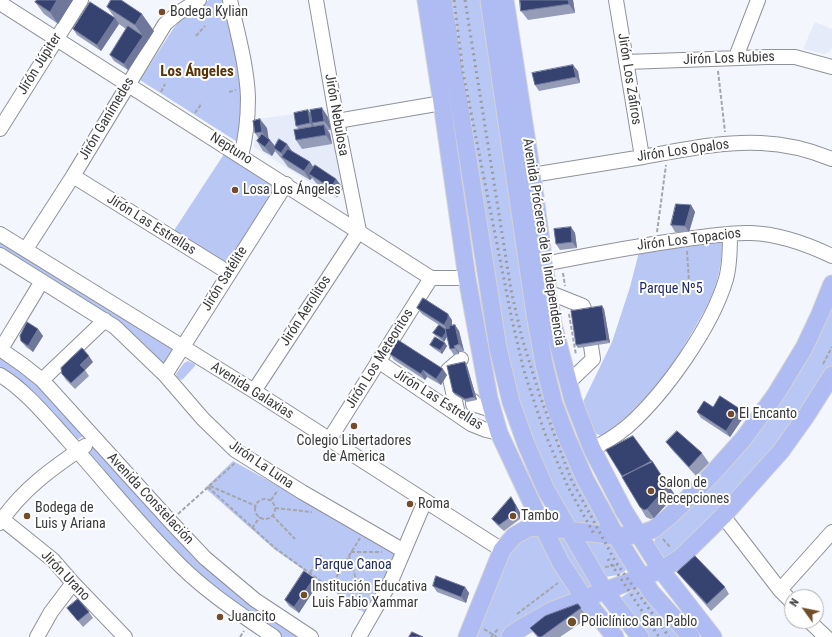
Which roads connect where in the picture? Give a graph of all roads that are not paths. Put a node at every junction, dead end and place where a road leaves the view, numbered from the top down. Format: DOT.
graph roads {
  1 [pos="81,0"];
  2 [pos="199,0"];
  3 [pos="230,0"];
  4 [pos="316,0"];
  5 [pos="426,0"];
  6 [pos="443,0"];
  7 [pos="489,0"];
  8 [pos="505,0"];
  9 [pos="616,0"];
  10 [pos="758,0"];
  11 [pos="0,3"];
  12 [pos="56,38"];
  13 [pos="736,57"];
  14 [pos="626,62"];
  15 [pos="831,63"];
  16 [pos="128,84"];
  17 [pos="442,103"];
  18 [pos="337,121"];
  19 [pos="0,129"];
  20 [pos="241,156"];
  21 [pos="642,157"];
  22 [pos="832,159"];
  23 [pos="532,175"];
  24 [pos="73,176"];
  25 [pos="286,184"];
  26 [pos="358,231"];
  27 [pos="0,234"];
  28 [pos="730,234"];
  29 [pos="26,250"];
  30 [pos="0,255"];
  31 [pos="832,256"];
  32 [pos="544,264"];
  33 [pos="229,274"];
  34 [pos="431,278"];
  35 [pos="467,278"];
  36 [pos="42,281"];
  37 [pos="832,284"];
  38 [pos="548,292"];
  39 [pos="585,312"];
  40 [pos="105,320"];
  41 [pos="478,340"];
  42 [pos="591,346"];
  43 [pos="183,347"];
  44 [pos="0,349"];
  45 [pos="378,362"];
  46 [pos="0,375"];
  47 [pos="165,375"];
  48 [pos="832,375"];
  49 [pos="42,380"];
  50 [pos="568,383"];
  51 [pos="254,391"];
  52 [pos="473,401"];
  53 [pos="492,410"];
  54 [pos="458,414"];
  55 [pos="499,433"];
  56 [pos="95,439"];
  57 [pos="329,440"];
  58 [pos="592,450"];
  59 [pos="78,451"];
  60 [pos="425,501"];
  61 [pos="723,516"];
  62 [pos="1,521"];
  63 [pos="543,527"];
  64 [pos="568,530"];
  65 [pos="832,532"];
  66 [pos="638,535"];
  67 [pos="616,536"];
  68 [pos="502,550"];
  69 [pos="404,551"];
  70 [pos="661,570"];
  71 [pos="642,578"];
  72 [pos="73,583"];
  73 [pos="604,590"];
  74 [pos="780,590"];
  75 [pos="784,594"];
  76 [pos="584,598"];
  77 [pos="818,629"];
  78 [pos="36,637"];
  79 [pos="125,637"];
  80 [pos="274,637"];
  81 [pos="311,637"];
  82 [pos="359,637"];
  83 [pos="467,637"];
  84 [pos="510,637"];
  85 [pos="615,637"];
  86 [pos="640,637"];
  87 [pos="691,637"];
  88 [pos="713,637"];
  89 [pos="826,637"];
  1 -- 12 [label="street, Jirón Júpiter"];
  2 -- 16 [label="street, Jirón Ganímedes"];
  3 -- 20 [label="street"];
  4 -- 18 [label="street, Jirón Nebulosa"];
  5 -- 17 [label="main road"];
  6 -- 64 [label="main road"];
  7 -- 67 [label="main road, Avenida Próceres de la Independencia"];
  8 -- 23 [label="main road, Avenida Próceres de la Independencia"];
  9 -- 14 [label="street, Jirón Los Zafiros"];
  10 -- 13 [label="street"];
  11 -- 12 [label="street, Neptuno"];
  12 -- 16 [label="street, Neptuno"];
  12 -- 19 [label="street, Jirón Júpiter"];
  13 -- 14 [label="street, Jirón Los Rubies"];
  13 -- 15 [label="street, Jirón Los Rubies"];
  14 -- 21 [label="street, Jirón Los Zafiros"];
  16 -- 20 [label="street, Neptuno"];
  16 -- 24 [label="street, Jirón Ganímedes"];
  17 -- 18 [label="street"];
  17 -- 35 [label="main road"];
  18 -- 26 [label="street, Jirón Nebulosa"];
  20 -- 25 [label="street, Neptuno"];
  21 -- 22 [label="street, Jirón Los Opalos"];
  21 -- 23 [label="street, Jirón Los Opalos"];
  23 -- 32 [label="main road, Avenida Próceres de la Independencia"];
  24 -- 29 [label="street, Jirón Ganímedes"];
  24 -- 33 [label="street, Jirón Las Estrellas"];
  25 -- 26 [label="street, Neptuno"];
  25 -- 33 [label="street, Jirón Satélite"];
  26 -- 34 [label="street, Neptuno"];
  26 -- 51 [label="street, Jirón Aerolitos"];
  27 -- 29 [label="street, Avenida Galaxias"];
  28 -- 31 [label="street, Jirón Los Topacios"];
  28 -- 32 [label="street, Jirón Los Topacios"];
  28 -- 58 [label="street"];
  29 -- 43 [label="street, Avenida Galaxias"];
  30 -- 36 [label="street"];
  32 -- 38 [label="main road, Avenida Próceres de la Independencia"];
  33 -- 43 [label="street, Jirón Satélite"];
  34 -- 35 [label="street"];
  34 -- 45 [label="street, Jirón Los Meteoritos"];
  35 -- 41 [label="main road"];
  36 -- 40 [label="street"];
  36 -- 44 [label="street"];
  37 -- 66 [label="main road"];
  38 -- 39 [label="street"];
  38 -- 50 [label="main road, Avenida Próceres de la Independencia"];
  40 -- 47 [label="street, Jirón La Luna"];
  40 -- 49 [label="street"];
  41 -- 53 [label="main road"];
  41 -- 54 [label="street"];
  42 -- 50 [label="street"];
  43 -- 47 [label="street, Jirón Satélite"];
  43 -- 51 [label="street, Avenida Galaxias"];
  44 -- 49 [label="street, Avenida Constelación"];
  45 -- 54 [label="street, Jirón Las Estrellas"];
  45 -- 57 [label="street, Jirón Los Meteoritos"];
  46 -- 59 [label="street, Avenida Constelación"];
  47 -- 69 [label="street, Jirón La Luna"];
  48 -- 61 [label="main road"];
  49 -- 56 [label="street, Avenida Constelación"];
  50 -- 58 [label="main road, Avenida Próceres de la Independencia"];
  51 -- 57 [label="street, Avenida Galaxias"];
  52 -- 53 [label="street"];
  53 -- 55 [label="main road"];
  54 -- 55 [label="street, Jirón Las Estrellas"];
  55 -- 63 [label="main road"];
  56 -- 59 [label="street"];
  56 -- 81 [label="street, Avenida Constelación"];
  57 -- 60 [label="street, Avenida Galaxias"];
  58 -- 66 [label="main road, Avenida Próceres de la Independencia"];
  59 -- 62 [label="street"];
  59 -- 80 [label="street, Avenida Constelación"];
  60 -- 68 [label="street, Avenida Galaxias"];
  60 -- 69 [label="street"];
  61 -- 70 [label="main road"];
  61 -- 74 [label="street"];
  62 -- 72 [label="street, Jirón Urano"];
  63 -- 64 [label="main road"];
  63 -- 68 [label="main road"];
  63 -- 76 [label="main road"];
  64 -- 67 [label="main road"];
  64 -- 73 [label="main road"];
  65 -- 74 [label="street"];
  66 -- 67 [label="main road"];
  66 -- 70 [label="main road, Avenida Próceres de la Independencia"];
  67 -- 71 [label="main road, Avenida Próceres de la Independencia"];
  68 -- 83 [label="main road"];
  69 -- 82 [label="street"];
  70 -- 71 [label="main road"];
  70 -- 88 [label="main road, Avenida Próceres de la Independencia"];
  71 -- 73 [label="main road"];
  71 -- 87 [label="main road, Avenida Próceres de la Independencia"];
  72 -- 78 [label="street"];
  72 -- 79 [label="street, Jirón Urano"];
  73 -- 76 [label="main road"];
  73 -- 86 [label="main road"];
  74 -- 75 [label="street"];
  76 -- 84 [label="main road"];
  76 -- 85 [label="main road"];
  77 -- 89 [label="street"];
}
